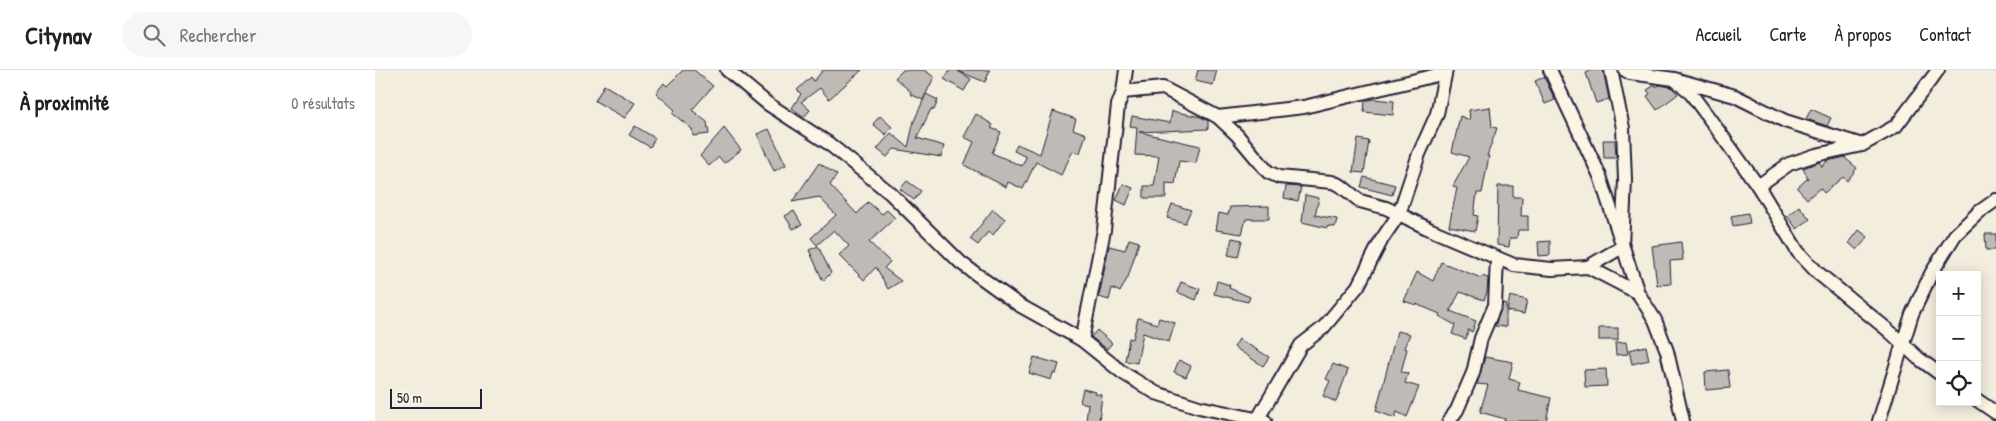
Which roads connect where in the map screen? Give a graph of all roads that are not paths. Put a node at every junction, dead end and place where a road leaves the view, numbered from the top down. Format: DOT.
graph roads {
  1 [pos="727,70"];
  2 [pos="1126,70"];
  3 [pos="1550,70"];
  4 [pos="1611,70"];
  5 [pos="1625,70"];
  6 [pos="1938,70"];
  7 [pos="1446,72"];
  8 [pos="1674,79"];
  9 [pos="1123,92"];
  10 [pos="1218,117"];
  11 [pos="1862,144"];
  12 [pos="1758,186"];
  13 [pos="1996,200"];
  14 [pos="1399,214"];
  15 [pos="1622,247"];
  16 [pos="1497,258"];
  17 [pos="1588,267"];
  18 [pos="1638,293"];
  19 [pos="1082,340"];
  20 [pos="1902,344"];
  21 [pos="1936,371"];
  22 [pos="1981,403"];
  23 [pos="1996,412"];
  24 [pos="1261,420"];
  25 [pos="1449,421"];
  26 [pos="1683,421"];
  27 [pos="1879,421"];
  1 -- 19 [label="street"];
  2 -- 9 [label="street"];
  3 -- 15 [label="street"];
  4 -- 15 [label="street"];
  5 -- 8 [label="street"];
  6 -- 11 [label="street"];
  7 -- 10 [label="street"];
  7 -- 14 [label="street"];
  8 -- 11 [label="street"];
  8 -- 12 [label="street"];
  9 -- 10 [label="street"];
  9 -- 19 [label="street"];
  10 -- 14 [label="street"];
  11 -- 12 [label="street"];
  12 -- 20 [label="street"];
  13 -- 20 [label="street"];
  14 -- 16 [label="street"];
  14 -- 24 [label="street"];
  15 -- 17 [label="street"];
  15 -- 18 [label="street"];
  16 -- 17 [label="street"];
  16 -- 25 [label="street"];
  17 -- 18 [label="street"];
  18 -- 26 [label="street"];
  19 -- 24 [label="street"];
  20 -- 21 [label="street"];
  20 -- 27 [label="street"];
  22 -- 23 [label="street"];
}
